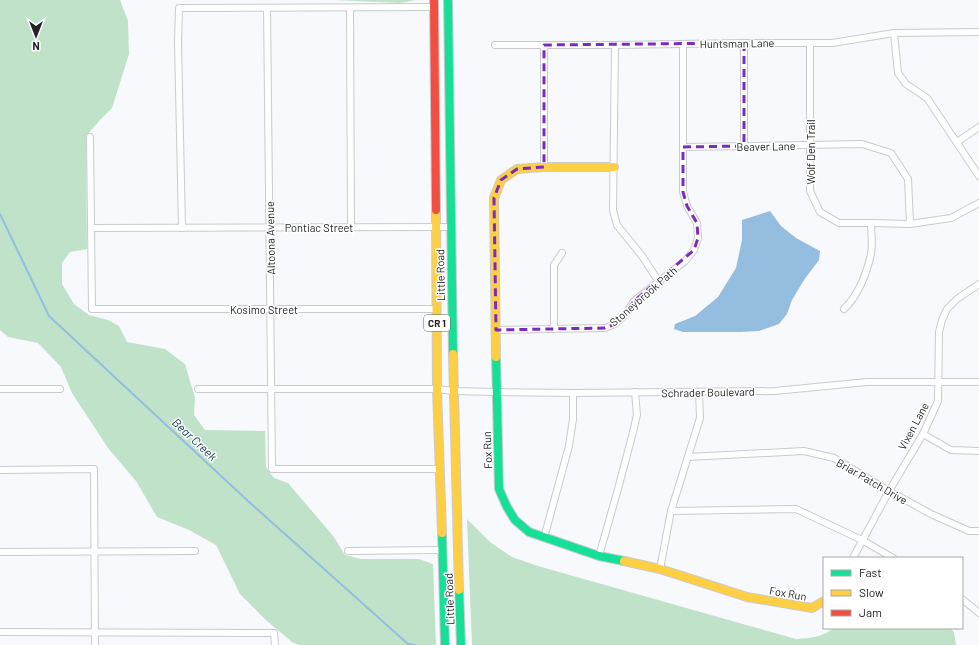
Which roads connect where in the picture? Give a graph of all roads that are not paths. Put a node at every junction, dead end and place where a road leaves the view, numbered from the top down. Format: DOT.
graph roads {
  1 [pos="448,0"];
  2 [pos="434,4"];
  3 [pos="267,8"];
  4 [pos="350,8"];
  5 [pos="979,32"];
  6 [pos="894,33"];
  7 [pos="744,43"];
  8 [pos="810,43"];
  9 [pos="683,44"];
  10 [pos="495,45"];
  11 [pos="544,45"];
  12 [pos="615,45"];
  13 [pos="979,127"];
  14 [pos="90,137"];
  15 [pos="957,142"];
  16 [pos="744,146"];
  17 [pos="809,146"];
  18 [pos="683,147"];
  19 [pos="544,168"];
  20 [pos="614,168"];
  21 [pos="979,176"];
  22 [pos="979,203"];
  23 [pos="871,223"];
  24 [pos="910,224"];
  25 [pos="270,227"];
  26 [pos="351,227"];
  27 [pos="436,227"];
  28 [pos="451,227"];
  29 [pos="91,228"];
  30 [pos="182,228"];
  31 [pos="562,253"];
  32 [pos="659,282"];
  33 [pos="979,284"];
  34 [pos="271,309"];
  35 [pos="437,309"];
  36 [pos="844,309"];
  37 [pos="554,329"];
  38 [pos="496,330"];
  39 [pos="979,382"];
  40 [pos="939,383"];
  41 [pos="0,389"];
  42 [pos="60,389"];
  43 [pos="198,389"];
  44 [pos="272,389"];
  45 [pos="437,389"];
  46 [pos="453,391"];
  47 [pos="496,392"];
  48 [pos="635,392"];
  49 [pos="699,392"];
  50 [pos="573,393"];
  51 [pos="923,434"];
  52 [pos="979,451"];
  53 [pos="688,457"];
  54 [pos="440,469"];
  55 [pos="0,470"];
  56 [pos="889,491"];
  57 [pos="670,511"];
  58 [pos="979,531"];
  59 [pos="544,538"];
  60 [pos="862,540"];
  61 [pos="348,550"];
  62 [pos="442,550"];
  63 [pos="94,551"];
  64 [pos="195,551"];
  65 [pos="0,552"];
  66 [pos="599,556"];
  67 [pos="854,557"];
  68 [pos="891,557"];
  69 [pos="660,569"];
  70 [pos="963,599"];
  71 [pos="823,602"];
  72 [pos="979,613"];
  73 [pos="0,632"];
  74 [pos="95,632"];
  75 [pos="95,645"];
  76 [pos="275,645"];
  77 [pos="445,645"];
  78 [pos="461,645"];
  1 -- 28 [label="main road, Little Road / CR 1"];
  2 -- 4 [label="street"];
  2 -- 27 [label="main road, Little Road / CR 1"];
  3 -- 4 [label="street"];
  3 -- 25 [label="street, Altoona Avenue"];
  3 -- 30 [label="street"];
  4 -- 26 [label="street"];
  5 -- 6 [label="street, Huntsman Lane"];
  6 -- 8 [label="street, Huntsman Lane"];
  6 -- 15 [label="street"];
  7 -- 8 [label="street, Huntsman Lane"];
  7 -- 9 [label="street, Huntsman Lane"];
  7 -- 16 [label="street"];
  8 -- 17 [label="street, Wolf Den Trail"];
  9 -- 12 [label="street, Huntsman Lane"];
  9 -- 18 [label="street, Stoneybrook Path"];
  10 -- 11 [label="street, Huntsman Lane"];
  11 -- 12 [label="street, Huntsman Lane"];
  11 -- 19 [label="street"];
  12 -- 20 [label="street"];
  13 -- 15 [label="street"];
  14 -- 29 [label="street"];
  15 -- 21 [label="street"];
  16 -- 17 [label="street, Beaver Lane"];
  16 -- 18 [label="street, Beaver Lane"];
  17 -- 23 [label="street, Wolf Den Trail"];
  17 -- 24 [label="street, Beaver Lane"];
  18 -- 32 [label="street, Stoneybrook Path"];
  19 -- 20 [label="main road, Fox Run"];
  19 -- 38 [label="main road, Fox Run"];
  20 -- 32 [label="street"];
  22 -- 24 [label="street, Wolf Den Trail"];
  23 -- 24 [label="street, Wolf Den Trail"];
  23 -- 36 [label="street"];
  25 -- 26 [label="street, Pontiac Street"];
  25 -- 30 [label="street, Pontiac Street"];
  25 -- 34 [label="street, Altoona Avenue"];
  26 -- 27 [label="street, Pontiac Street"];
  27 -- 28 [label="street, Pontiac Street"];
  27 -- 35 [label="main road, Little Road / CR 1"];
  28 -- 46 [label="main road, Little Road / CR 1"];
  29 -- 30 [label="street, Pontiac Street"];
  29 -- 34 [label="street, Kosimo Street"];
  31 -- 37 [label="street"];
  32 -- 37 [label="street, Stoneybrook Path"];
  33 -- 40 [label="street, Vixen Lane"];
  34 -- 35 [label="street, Kosimo Street"];
  34 -- 44 [label="street, Altoona Avenue"];
  35 -- 45 [label="main road, Little Road / CR 1"];
  37 -- 38 [label="street, Stoneybrook Path"];
  38 -- 47 [label="main road, Fox Run"];
  39 -- 40 [label="street, Schrader Boulevard"];
  40 -- 49 [label="street, Schrader Boulevard"];
  40 -- 51 [label="street, Vixen Lane"];
  41 -- 42 [label="street"];
  43 -- 44 [label="street, Schrader Boulevard"];
  44 -- 45 [label="street, Schrader Boulevard"];
  44 -- 54 [label="street, Altoona Avenue"];
  45 -- 46 [label="street, Schrader Boulevard"];
  45 -- 54 [label="main road, Little Road / CR 1"];
  46 -- 47 [label="street, Schrader Boulevard"];
  46 -- 78 [label="main road, Little Road / CR 1"];
  47 -- 50 [label="street, Schrader Boulevard"];
  47 -- 59 [label="main road, Fox Run"];
  48 -- 49 [label="street, Schrader Boulevard"];
  48 -- 50 [label="street, Schrader Boulevard"];
  48 -- 66 [label="street"];
  49 -- 53 [label="street"];
  50 -- 59 [label="street"];
  51 -- 52 [label="street"];
  51 -- 56 [label="street, Vixen Lane"];
  53 -- 56 [label="street, Briar Patch Drive"];
  53 -- 57 [label="street"];
  54 -- 62 [label="main road, Little Road / CR 1"];
  55 -- 63 [label="street"];
  56 -- 58 [label="street, Briar Patch Drive"];
  56 -- 60 [label="street, Vixen Lane"];
  57 -- 60 [label="street"];
  57 -- 69 [label="street"];
  59 -- 66 [label="main road, Fox Run"];
  60 -- 67 [label="street, Vixen Lane"];
  60 -- 68 [label="street"];
  61 -- 62 [label="street"];
  62 -- 77 [label="main road, Little Road / CR 1"];
  63 -- 64 [label="street"];
  63 -- 65 [label="street"];
  63 -- 74 [label="street"];
  66 -- 69 [label="main road, Fox Run"];
  69 -- 71 [label="main road, Fox Run"];
  70 -- 72 [label="street"];
  73 -- 74 [label="street"];
  74 -- 75 [label="street"];
  74 -- 76 [label="street"];
}
